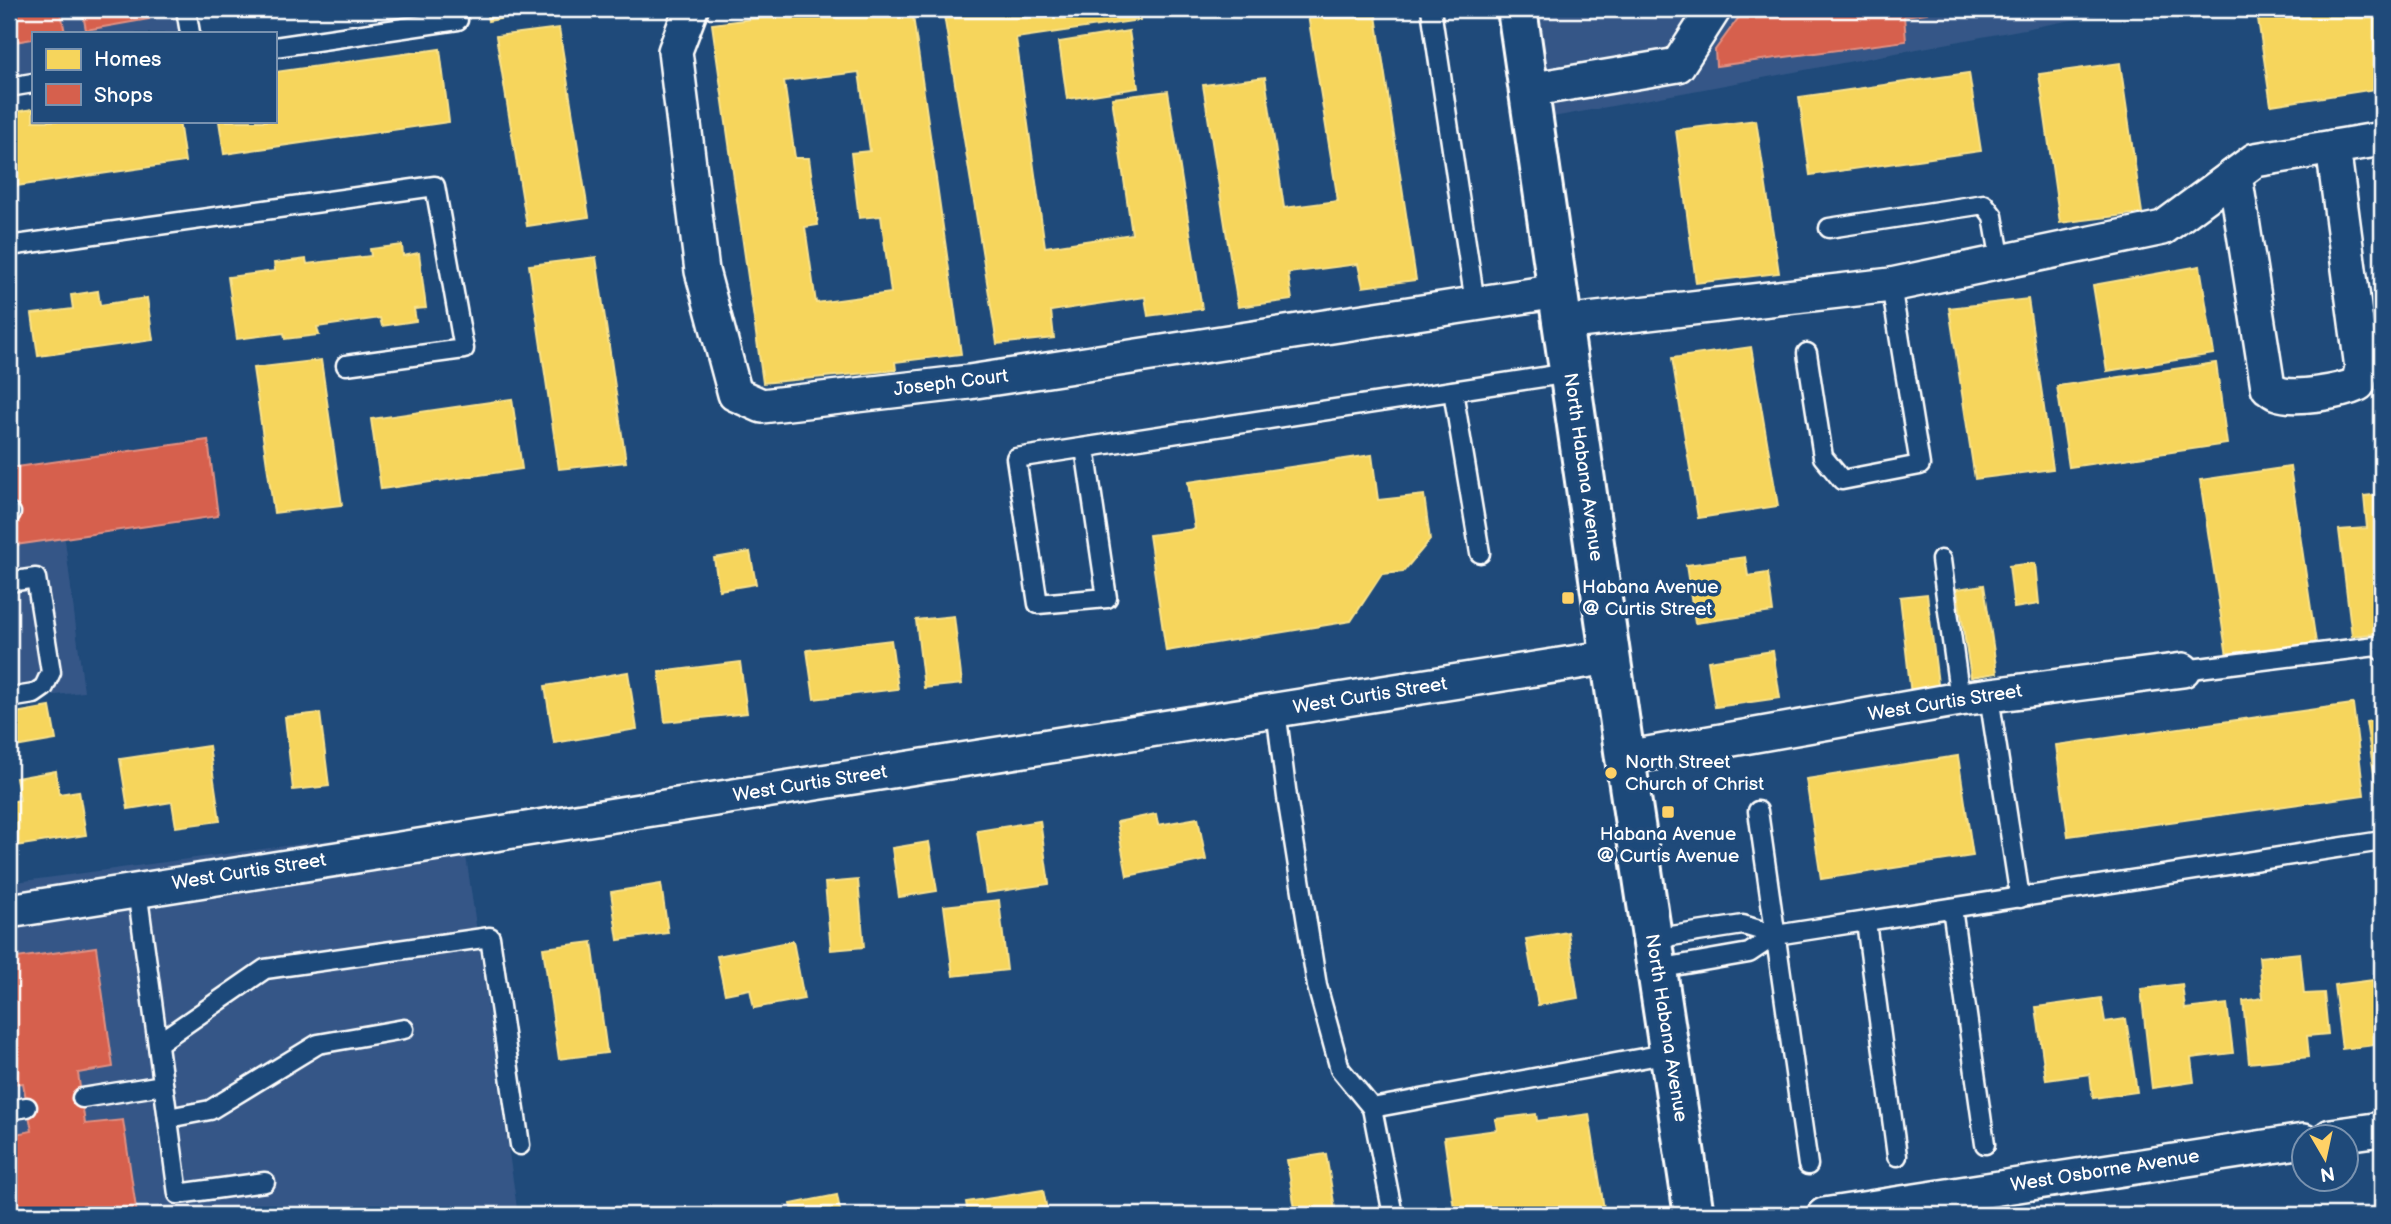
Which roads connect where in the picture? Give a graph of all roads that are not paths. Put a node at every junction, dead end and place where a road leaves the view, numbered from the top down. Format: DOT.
graph roads {
  1 [pos="186,9"];
  2 [pos="456,9"];
  3 [pos="691,9"];
  4 [pos="1431,9"];
  5 [pos="1517,9"];
  6 [pos="1714,9"];
  7 [pos="190,32"];
  8 [pos="276,47"];
  9 [pos="32,83"];
  10 [pos="9,87"];
  11 [pos="1528,90"];
  12 [pos="2382,139"];
  13 [pos="2333,147"];
  14 [pos="2235,175"];
  15 [pos="1829,228"];
  16 [pos="9,246"];
  17 [pos="2001,262"];
  18 [pos="1891,285"];
  19 [pos="1475,303"];
  20 [pos="1560,307"];
  21 [pos="1807,353"];
  22 [pos="346,365"];
  23 [pos="1569,373"];
  24 [pos="1453,391"];
  25 [pos="1085,447"];
  26 [pos="1480,553"];
  27 [pos="1941,559"];
  28 [pos="9,582"];
  29 [pos="2379,649"];
  30 [pos="1610,657"];
  31 [pos="2183,670"];
  32 [pos="1974,697"];
  33 [pos="9,698"];
  34 [pos="1276,710"];
  35 [pos="1625,758"];
  36 [pos="1758,811"];
  37 [pos="2382,841"];
  38 [pos="137,890"];
  39 [pos="2021,898"];
  40 [pos="1952,908"];
  41 [pos="9,911"];
  42 [pos="1866,922"];
  43 [pos="1776,935"];
  44 [pos="1655,954"];
  45 [pos="404,1029"];
  46 [pos="158,1043"];
  47 [pos="1670,1053"];
  48 [pos="163,1085"];
  49 [pos="82,1098"];
  50 [pos="27,1107"];
  51 [pos="1372,1108"];
  52 [pos="9,1110"];
  53 [pos="168,1118"];
  54 [pos="2382,1129"];
  55 [pos="2360,1132"];
  56 [pos="2290,1143"];
  57 [pos="1985,1144"];
  58 [pos="520,1145"];
  59 [pos="1897,1156"];
  60 [pos="1808,1165"];
  61 [pos="265,1182"];
  62 [pos="1393,1215"];
  63 [pos="1694,1215"];
  64 [pos="1824,1215"];
  1 -- 7 [label="lane"];
  2 -- 8 [label="lane"];
  3 -- 19 [label="street, Joseph Court"];
  4 -- 19 [label="lane"];
  5 -- 11 [label="street, North Habana Avenue"];
  6 -- 11 [label="street"];
  9 -- 10 [label="lane"];
  11 -- 20 [label="street, North Habana Avenue"];
  12 -- 13 [label="street, Joseph Court"];
  13 -- 14 [label="street, Joseph Court"];
  13 -- 14 [label="street"];
  14 -- 17 [label="street, Joseph Court"];
  15 -- 17 [label="lane"];
  16 -- 22 [label="lane"];
  17 -- 18 [label="street, Joseph Court"];
  18 -- 20 [label="street, Joseph Court"];
  18 -- 21 [label="lane"];
  19 -- 20 [label="street, Joseph Court"];
  20 -- 23 [label="street, North Habana Avenue"];
  23 -- 24 [label="lane"];
  23 -- 30 [label="street, North Habana Avenue"];
  24 -- 25 [label="lane"];
  24 -- 26 [label="lane"];
  25 -- 25 [label="lane"];
  27 -- 32 [label="lane"];
  28 -- 33 [label="lane"];
  29 -- 31 [label="lane"];
  30 -- 34 [label="street, West Curtis Street"];
  30 -- 35 [label="street, North Habana Avenue"];
  31 -- 32 [label="street, West Curtis Street"];
  32 -- 35 [label="street, West Curtis Street"];
  32 -- 39 [label="lane"];
  34 -- 38 [label="street, West Curtis Street"];
  34 -- 51 [label="lane"];
  35 -- 44 [label="street, North Habana Avenue"];
  36 -- 43 [label="lane"];
  37 -- 39 [label="lane"];
  38 -- 41 [label="street, West Curtis Street"];
  38 -- 46 [label="lane"];
  39 -- 40 [label="lane"];
  40 -- 42 [label="lane"];
  40 -- 57 [label="lane"];
  42 -- 43 [label="lane"];
  42 -- 59 [label="lane"];
  43 -- 44 [label="lane"];
  43 -- 44 [label="lane"];
  43 -- 60 [label="lane"];
  44 -- 47 [label="street, North Habana Avenue"];
  45 -- 53 [label="lane"];
  46 -- 48 [label="lane"];
  46 -- 58 [label="lane"];
  47 -- 51 [label="lane"];
  47 -- 63 [label="street, North Habana Avenue"];
  48 -- 49 [label="lane"];
  48 -- 53 [label="lane"];
  50 -- 52 [label="lane"];
  51 -- 62 [label="lane"];
  53 -- 61 [label="lane"];
  54 -- 55 [label="street"];
  56 -- 64 [label="street, West Osborne Avenue"];
}
